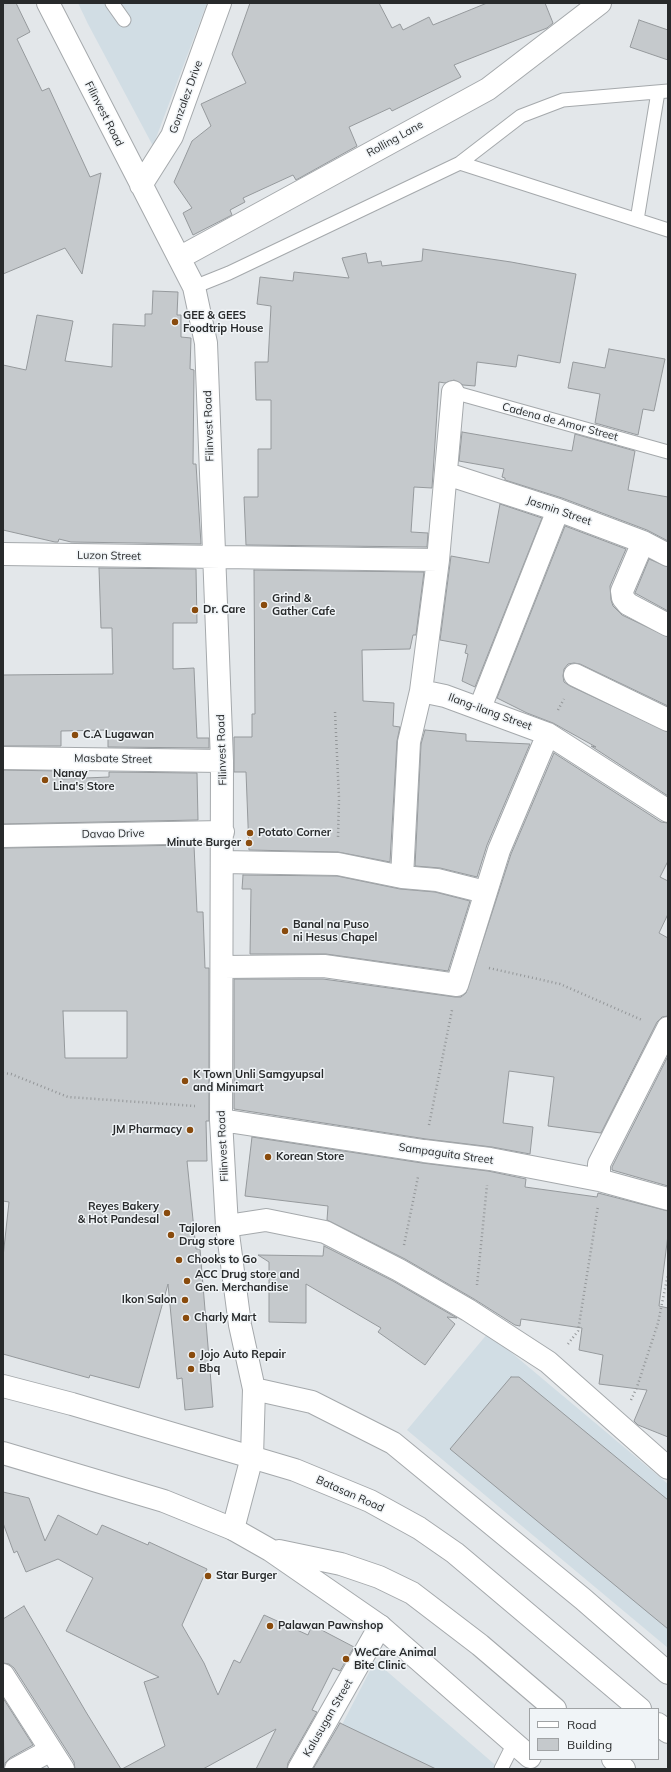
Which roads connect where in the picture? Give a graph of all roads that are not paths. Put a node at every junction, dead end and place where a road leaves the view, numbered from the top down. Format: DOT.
graph roads {
  1 [pos="48,3"];
  2 [pos="112,3"];
  3 [pos="220,3"];
  4 [pos="600,3"];
  5 [pos="124,20"];
  6 [pos="663,92"];
  7 [pos="460,163"];
  8 [pos="140,185"];
  9 [pos="637,220"];
  10 [pos="668,230"];
  11 [pos="179,258"];
  12 [pos="194,287"];
  13 [pos="452,392"];
  14 [pos="668,452"];
  15 [pos="447,474"];
  16 [pos="558,510"];
  17 [pos="643,542"];
  18 [pos="3,554"];
  19 [pos="668,555"];
  20 [pos="214,557"];
  21 [pos="438,560"];
  22 [pos="668,625"];
  23 [pos="575,674"];
  24 [pos="421,691"];
  25 [pos="480,708"];
  26 [pos="668,720"];
  27 [pos="548,734"];
  28 [pos="3,758"];
  29 [pos="222,761"];
  30 [pos="668,811"];
  31 [pos="223,832"];
  32 [pos="3,836"];
  33 [pos="222,862"];
  34 [pos="402,877"];
  35 [pos="485,892"];
  36 [pos="223,967"];
  37 [pos="667,1030"];
  38 [pos="221,1113"];
  39 [pos="600,1180"];
  40 [pos="668,1199"];
  41 [pos="227,1226"];
  42 [pos="3,1386"];
  43 [pos="254,1389"];
  44 [pos="3,1453"];
  45 [pos="252,1457"];
  46 [pos="668,1468"];
  47 [pos="233,1529"];
  48 [pos="270,1550"];
  49 [pos="380,1626"];
  50 [pos="668,1674"];
  51 [pos="4,1678"];
  52 [pos="554,1708"];
  53 [pos="639,1708"];
  54 [pos="659,1725"];
  55 [pos="668,1732"];
  56 [pos="514,1743"];
  57 [pos="51,1750"];
  58 [pos="529,1756"];
  59 [pos="533,1760"];
  60 [pos="614,1760"];
  61 [pos="16,1769"];
  62 [pos="63,1769"];
  63 [pos="299,1769"];
  64 [pos="501,1769"];
  65 [pos="543,1769"];
  66 [pos="624,1769"];
  1 -- 8 [label="street, Filinvest Road"];
  2 -- 5 [label="lane"];
  3 -- 8 [label="street, Gonzalez Drive"];
  4 -- 11 [label="street, Rolling Lane"];
  6 -- 7 [label="lane"];
  6 -- 9 [label="lane"];
  7 -- 9 [label="lane"];
  7 -- 12 [label="lane"];
  8 -- 11 [label="street, Filinvest Road"];
  9 -- 10 [label="lane"];
  11 -- 12 [label="street, Filinvest Road"];
  12 -- 20 [label="street, Filinvest Road"];
  13 -- 14 [label="lane, Cadena de Amor Street"];
  13 -- 15 [label="street"];
  15 -- 16 [label="street, Jasmin Street"];
  15 -- 21 [label="street"];
  16 -- 17 [label="street, Jasmin Street"];
  16 -- 25 [label="street"];
  17 -- 19 [label="street, Jasmin Street"];
  17 -- 22 [label="street"];
  18 -- 20 [label="street, Luzon Street"];
  20 -- 21 [label="street"];
  20 -- 29 [label="street, Filinvest Road"];
  21 -- 24 [label="street"];
  23 -- 26 [label="street"];
  24 -- 25 [label="street, Ilang-ilang Street"];
  24 -- 34 [label="street"];
  25 -- 27 [label="street, Ilang-ilang Street"];
  27 -- 30 [label="street, Ilang-ilang Street"];
  27 -- 35 [label="street"];
  28 -- 29 [label="street, Masbate Street"];
  29 -- 31 [label="street, Filinvest Road"];
  31 -- 32 [label="street, Davao Drive"];
  31 -- 33 [label="street, Filinvest Road"];
  33 -- 34 [label="street"];
  33 -- 36 [label="street, Filinvest Road"];
  34 -- 35 [label="street"];
  35 -- 36 [label="street"];
  36 -- 38 [label="street, Filinvest Road"];
  37 -- 39 [label="street"];
  38 -- 39 [label="street, Sampaguita Street"];
  38 -- 41 [label="street, Filinvest Road"];
  39 -- 40 [label="street, Sampaguita Street"];
  41 -- 43 [label="street, Filinvest Road"];
  41 -- 46 [label="street"];
  42 -- 45 [label="street, Batasan Road"];
  43 -- 45 [label="street, Filinvest Road"];
  43 -- 50 [label="street"];
  44 -- 47 [label="street"];
  45 -- 47 [label="street, Filinvest Road"];
  45 -- 53 [label="street, Batasan Road"];
  47 -- 48 [label="street"];
  48 -- 49 [label="street"];
  48 -- 52 [label="street"];
  49 -- 56 [label="street"];
  49 -- 63 [label="street, Kalusugan Street"];
  51 -- 57 [label="street"];
  54 -- 55 [label="street"];
  56 -- 58 [label="street"];
  56 -- 64 [label="lane"];
  57 -- 61 [label="street"];
  57 -- 62 [label="street"];
  59 -- 65 [label="street"];
  60 -- 66 [label="street"];
}
